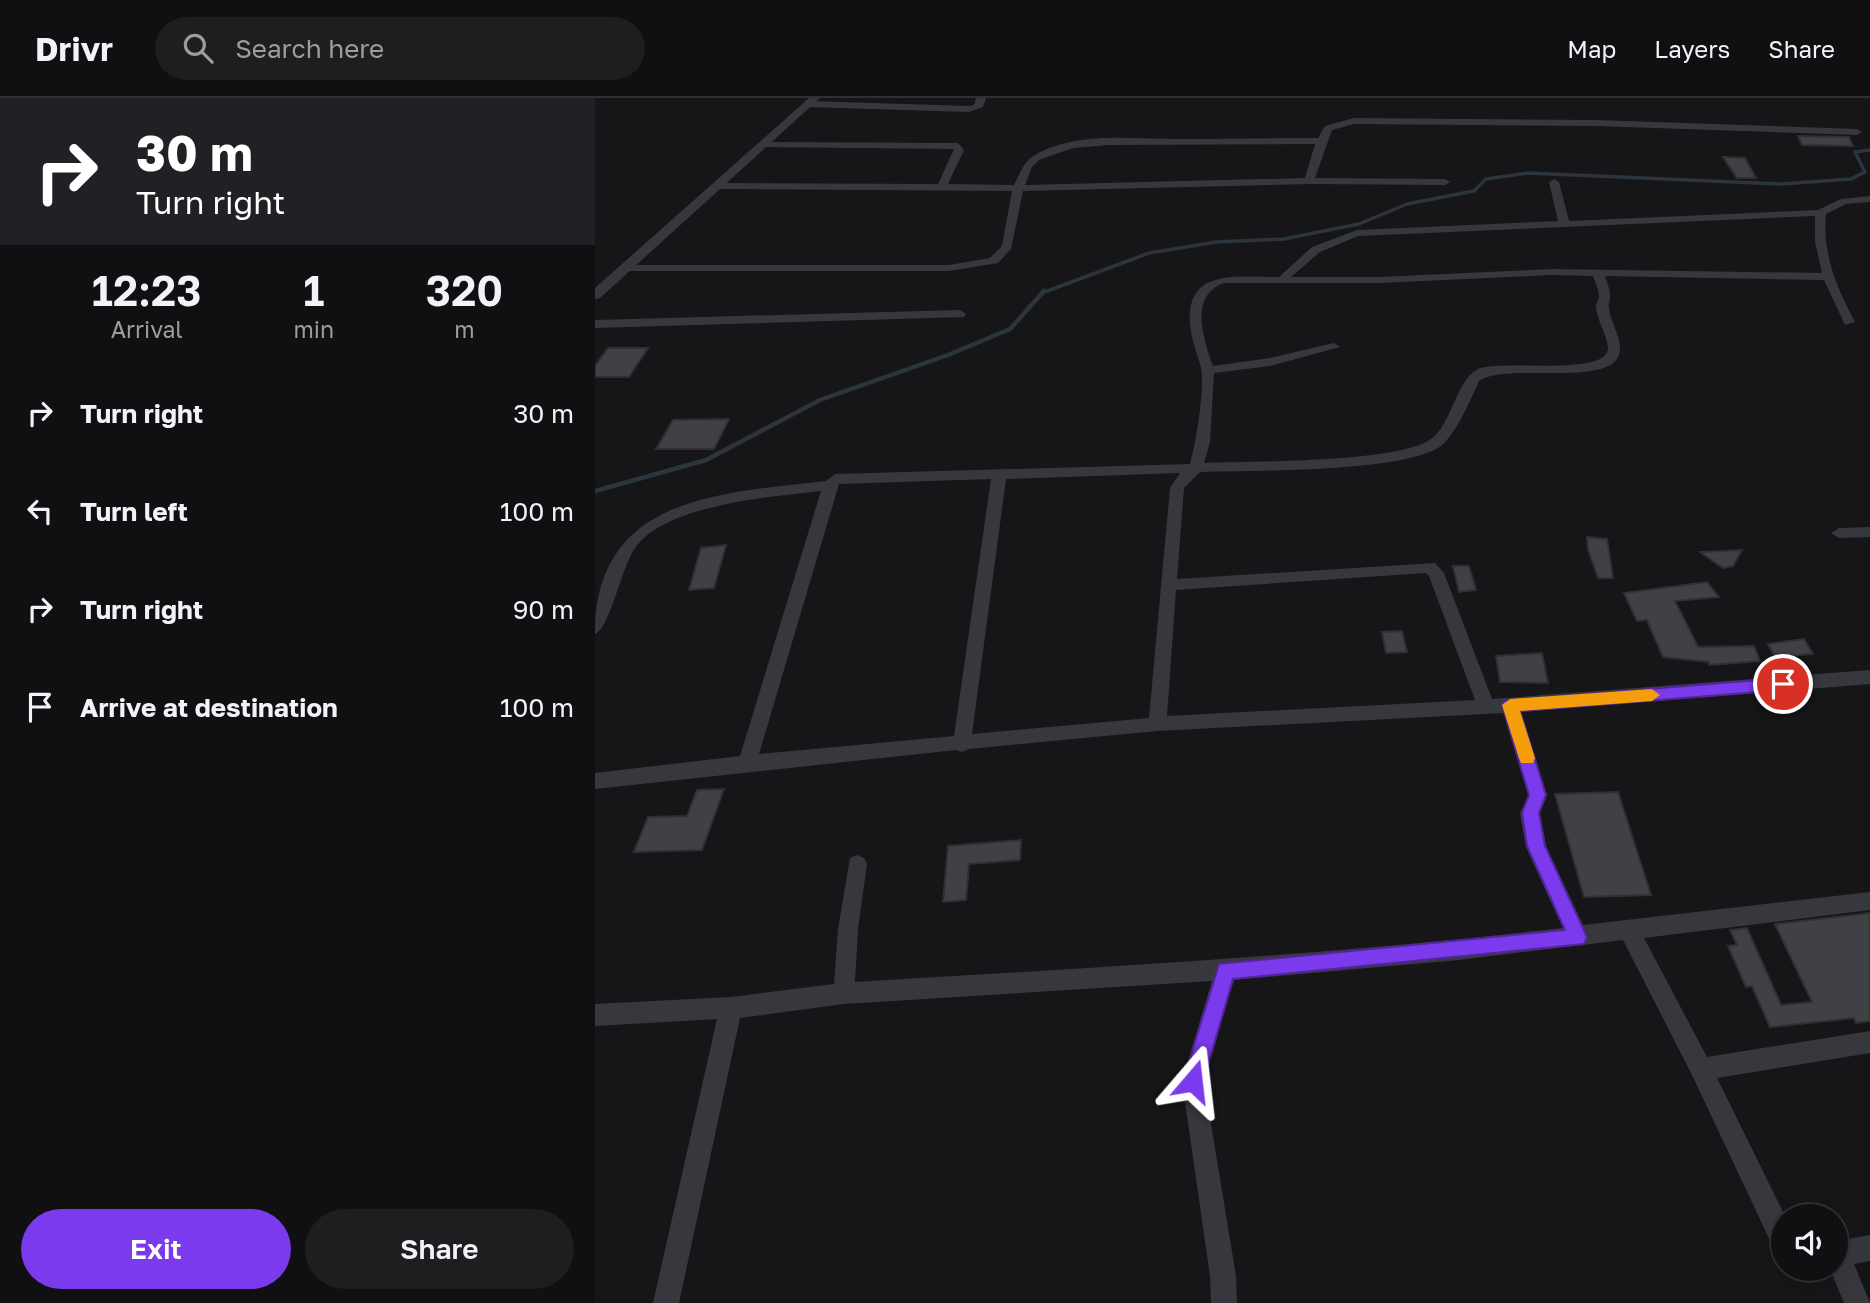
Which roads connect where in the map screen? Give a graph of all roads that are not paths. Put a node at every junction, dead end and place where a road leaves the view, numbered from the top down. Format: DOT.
graph roads {
  1 [pos="981,98"];
  2 [pos="811,101"];
  3 [pos="1857,132"];
  4 [pos="1320,141"];
  5 [pos="764,145"];
  6 [pos="1309,181"];
  7 [pos="1445,182"];
  8 [pos="1554,182"];
  9 [pos="718,186"];
  10 [pos="942,187"];
  11 [pos="1018,188"];
  12 [pos="1870,199"];
  13 [pos="1821,213"];
  14 [pos="1564,224"];
  15 [pos="628,268"];
  16 [pos="1598,272"];
  17 [pos="1828,277"];
  18 [pos="1283,279"];
  19 [pos="595,295"];
  20 [pos="960,314"];
  21 [pos="1849,322"];
  22 [pos="595,324"];
  23 [pos="1334,347"];
  24 [pos="1208,370"];
  25 [pos="1196,468"];
  26 [pos="999,475"];
  27 [pos="830,485"];
  28 [pos="1870,532"];
  29 [pos="1839,533"];
  30 [pos="1168,585"];
  31 [pos="595,628"];
  32 [pos="1870,677"];
  33 [pos="1510,705"];
  34 [pos="1486,706"];
  35 [pos="1157,724"];
  36 [pos="962,745"];
  37 [pos="747,763"];
  38 [pos="595,781"];
  39 [pos="857,864"];
  40 [pos="1870,901"];
  41 [pos="1629,930"];
  42 [pos="1578,937"];
  43 [pos="1226,970"];
  44 [pos="844,993"];
  45 [pos="731,1007"];
  46 [pos="595,1015"];
  47 [pos="1868,1046"];
  48 [pos="1701,1069"];
  49 [pos="1771,1215"];
  50 [pos="1870,1248"];
  51 [pos="1848,1252"];
  52 [pos="1848,1281"];
  53 [pos="666,1303"];
  54 [pos="1224,1303"];
  55 [pos="1857,1303"];
  1 -- 2 [label="street"];
  2 -- 5 [label="street"];
  3 -- 4 [label="street"];
  4 -- 6 [label="street"];
  4 -- 11 [label="street"];
  5 -- 9 [label="street"];
  5 -- 10 [label="street"];
  6 -- 7 [label="street"];
  6 -- 11 [label="street"];
  8 -- 14 [label="street"];
  9 -- 10 [label="street"];
  9 -- 15 [label="street"];
  10 -- 11 [label="street"];
  11 -- 15 [label="street"];
  12 -- 13 [label="street"];
  13 -- 14 [label="street"];
  13 -- 17 [label="street"];
  14 -- 18 [label="street"];
  15 -- 19 [label="street"];
  16 -- 17 [label="street"];
  16 -- 18 [label="street"];
  16 -- 25 [label="street"];
  17 -- 21 [label="street"];
  18 -- 24 [label="street"];
  20 -- 22 [label="street"];
  23 -- 24 [label="street"];
  24 -- 25 [label="street"];
  25 -- 26 [label="street"];
  25 -- 30 [label="street"];
  26 -- 27 [label="street"];
  26 -- 36 [label="street"];
  27 -- 31 [label="street"];
  27 -- 37 [label="street"];
  28 -- 29 [label="street"];
  30 -- 34 [label="street"];
  30 -- 35 [label="street"];
  32 -- 33 [label="street"];
  33 -- 34 [label="street"];
  33 -- 42 [label="street"];
  34 -- 35 [label="street"];
  35 -- 36 [label="street"];
  36 -- 37 [label="street"];
  37 -- 38 [label="street"];
  39 -- 44 [label="street"];
  40 -- 41 [label="street"];
  41 -- 42 [label="street"];
  41 -- 48 [label="street"];
  42 -- 43 [label="street"];
  43 -- 44 [label="street"];
  43 -- 54 [label="street"];
  44 -- 45 [label="street"];
  45 -- 46 [label="street"];
  45 -- 53 [label="street"];
  47 -- 48 [label="street"];
  48 -- 49 [label="street"];
  50 -- 51 [label="street"];
  52 -- 55 [label="street"];
}
